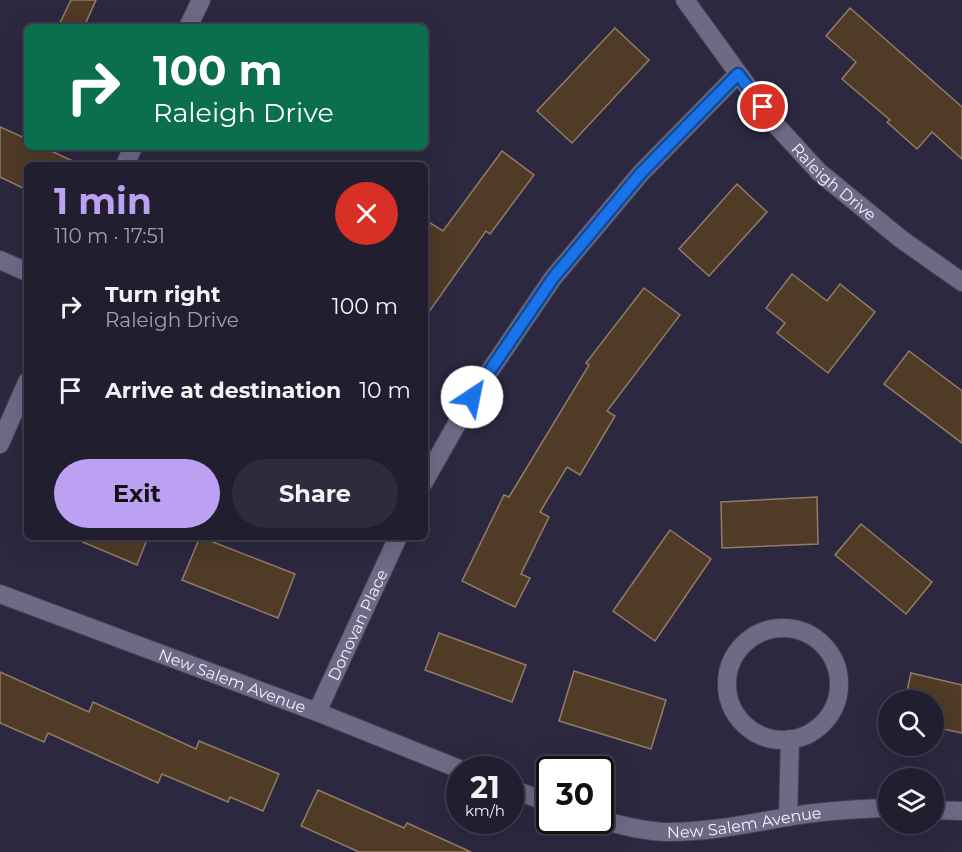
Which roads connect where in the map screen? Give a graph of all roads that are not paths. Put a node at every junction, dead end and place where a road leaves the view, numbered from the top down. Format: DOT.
graph roads {
  1 [pos="201,0"];
  2 [pos="685,0"];
  3 [pos="189,24"];
  4 [pos="738,74"];
  5 [pos="0,260"];
  6 [pos="24,271"];
  7 [pos="962,282"];
  8 [pos="24,389"];
  9 [pos="0,444"];
  10 [pos="428,475"];
  11 [pos="397,540"];
  12 [pos="0,594"];
  13 [pos="316,712"];
  14 [pos="790,740"];
  15 [pos="446,764"];
  16 [pos="878,808"];
  17 [pos="944,810"];
  18 [pos="962,811"];
  19 [pos="788,817"];
  20 [pos="614,824"];
  1 -- 3 [label="street"];
  2 -- 4 [label="street, Raleigh Drive"];
  4 -- 7 [label="street, Raleigh Drive"];
  4 -- 10 [label="street"];
  5 -- 6 [label="street"];
  8 -- 9 [label="street"];
  11 -- 13 [label="street, Donovan Place"];
  12 -- 13 [label="street, New Salem Avenue"];
  13 -- 15 [label="street, New Salem Avenue"];
  14 -- 14 [label="street"];
  14 -- 19 [label="street"];
  16 -- 19 [label="street, New Salem Avenue"];
  17 -- 18 [label="street"];
  19 -- 20 [label="street, New Salem Avenue"];
}
